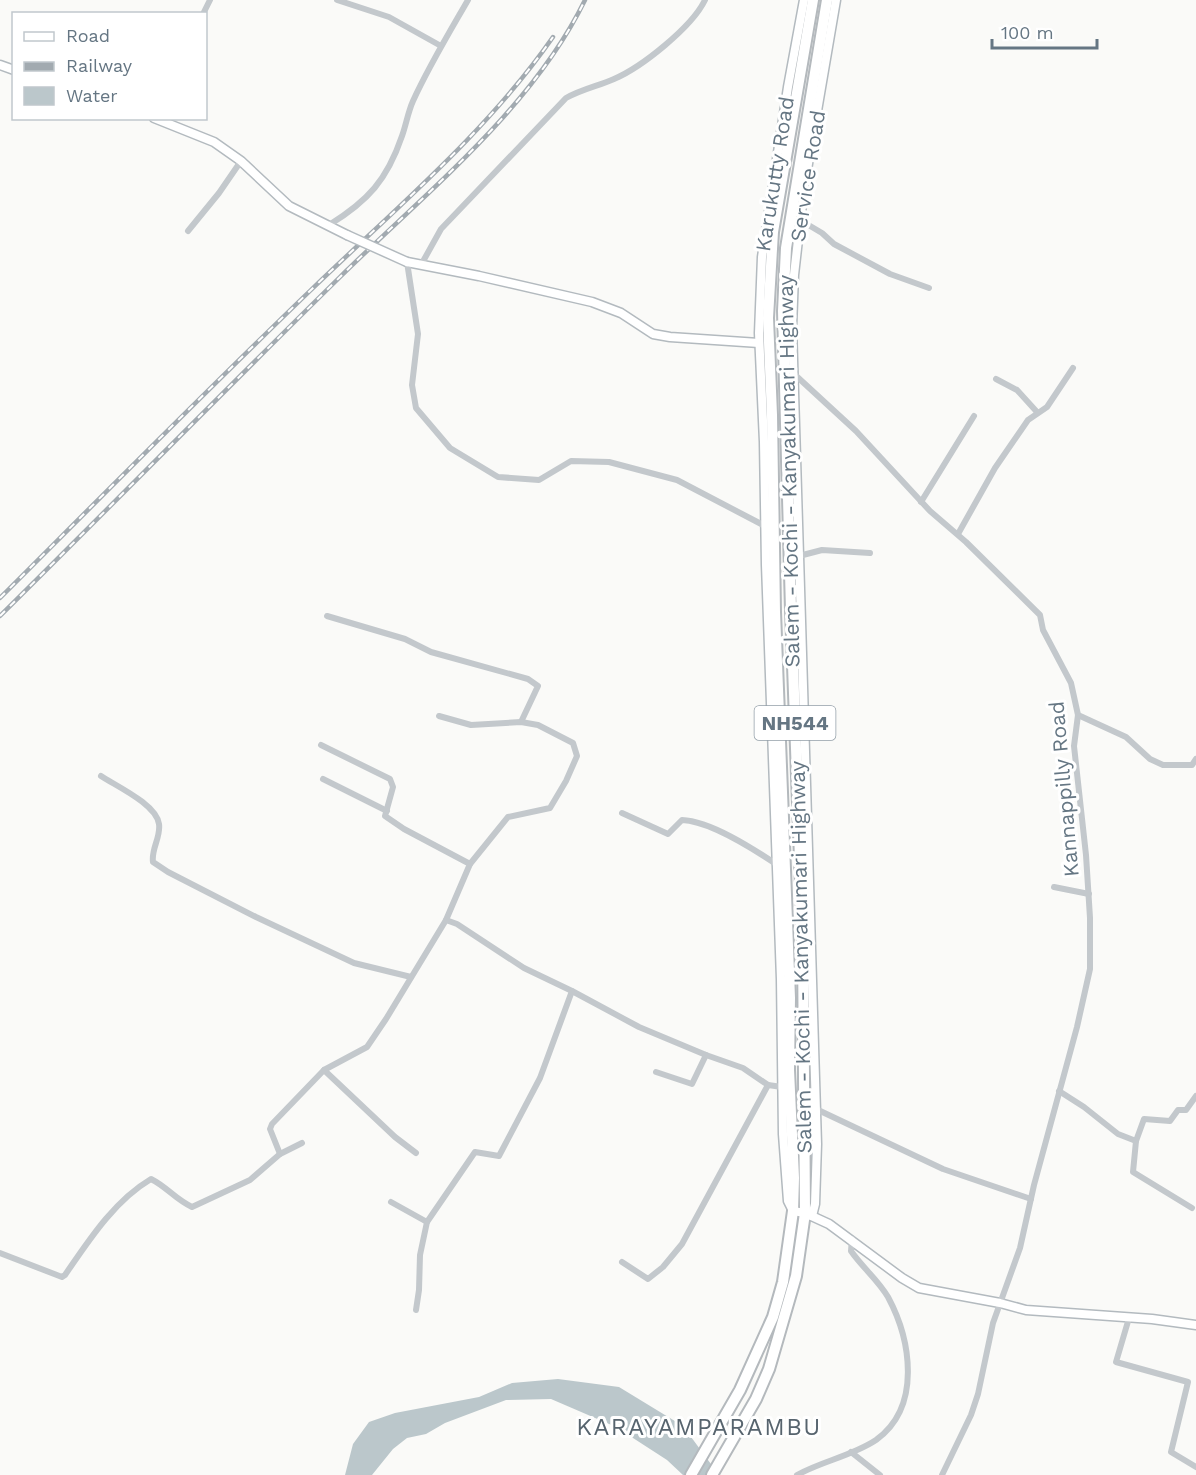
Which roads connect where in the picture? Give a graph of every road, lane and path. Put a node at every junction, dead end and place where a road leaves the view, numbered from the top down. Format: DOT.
graph roads {
  1 [pos="337,0"];
  2 [pos="468,0"];
  3 [pos="705,0"];
  4 [pos="804,0"];
  5 [pos="813,0"];
  6 [pos="827,0"];
  7 [pos="836,0"];
  8 [pos="441,46"];
  9 [pos="159,120"];
  10 [pos="242,161"];
  11 [pos="800,220"];
  12 [pos="329,225"];
  13 [pos="188,231"];
  14 [pos="407,262"];
  15 [pos="422,265"];
  16 [pos="929,288"];
  17 [pos="764,344"];
  18 [pos="783,364"];
  19 [pos="1073,368"];
  20 [pos="793,372"];
  21 [pos="996,379"];
  22 [pos="1037,412"];
  23 [pos="974,416"];
  24 [pos="921,502"];
  25 [pos="765,526"];
  26 [pos="958,534"];
  27 [pos="870,553"];
  28 [pos="799,556"];
  29 [pos="327,616"];
  30 [pos="1078,715"];
  31 [pos="439,717"];
  32 [pos="521,722"];
  33 [pos="321,745"];
  34 [pos="1196,759"];
  35 [pos="101,776"];
  36 [pos="324,779"];
  37 [pos="387,811"];
  38 [pos="622,813"];
  39 [pos="470,864"];
  40 [pos="776,864"];
  41 [pos="1054,887"];
  42 [pos="1089,894"];
  43 [pos="446,920"];
  44 [pos="411,977"];
  45 [pos="572,991"];
  46 [pos="706,1055"];
  47 [pos="324,1070"];
  48 [pos="656,1072"];
  49 [pos="768,1085"];
  50 [pos="782,1088"];
  51 [pos="1059,1091"];
  52 [pos="1196,1096"];
  53 [pos="816,1109"];
  54 [pos="1136,1141"];
  55 [pos="302,1143"];
  56 [pos="416,1153"];
  57 [pos="280,1154"];
  58 [pos="1031,1199"];
  59 [pos="391,1202"];
  60 [pos="1192,1208"];
  61 [pos="793,1211"];
  62 [pos="808,1215"];
  63 [pos="427,1222"];
  64 [pos="852,1239"];
  65 [pos="0,1253"];
  66 [pos="622,1262"];
  67 [pos="1000,1303"];
  68 [pos="416,1310"];
  69 [pos="1129,1318"];
  70 [pos="1196,1325"];
  71 [pos="851,1452"];
  72 [pos="1196,1467"];
  73 [pos="808,1472"];
  74 [pos="691,1475"];
  75 [pos="712,1475"];
  76 [pos="796,1475"];
  77 [pos="880,1475"];
  78 [pos="942,1475"];
  1 -- 8 [label="street"];
  2 -- 8 [label="street"];
  3 -- 15 [label="street"];
  4 -- 17 [label="street, Karukutty Road"];
  5 -- 17 [label="highway, Salem - Kochi - Kanyakumari Highway / NH544"];
  6 -- 18 [label="highway, Salem - Kochi - Kanyakumari Highway / NH544"];
  7 -- 11 [label="street, Service Road"];
  8 -- 12 [label="street"];
  9 -- 10 [label="street"];
  10 -- 12 [label="street"];
  10 -- 13 [label="street"];
  11 -- 16 [label="street"];
  11 -- 20 [label="street, Service Road"];
  12 -- 14 [label="street, bridge"];
  14 -- 15 [label="street"];
  14 -- 25 [label="street"];
  15 -- 17 [label="street"];
  17 -- 25 [label="street, Karukutty Road"];
  17 -- 61 [label="highway, Salem - Kochi - Kanyakumari Highway / NH544"];
  18 -- 20 [label="highway"];
  18 -- 62 [label="highway, Salem - Kochi - Kanyakumari Highway / NH544"];
  19 -- 22 [label="street"];
  20 -- 24 [label="street, Kannappilly Road"];
  20 -- 28 [label="street, Service Road"];
  21 -- 22 [label="street"];
  22 -- 26 [label="street"];
  23 -- 24 [label="street"];
  24 -- 26 [label="street, Kannappilly Road"];
  25 -- 40 [label="street, Karukutty Road"];
  26 -- 30 [label="street, Kannappilly Road"];
  27 -- 28 [label="street"];
  28 -- 53 [label="street, Service Road"];
  29 -- 32 [label="street"];
  30 -- 34 [label="street"];
  30 -- 42 [label="street, Kannappilly Road"];
  31 -- 32 [label="street"];
  32 -- 39 [label="street"];
  33 -- 37 [label="street"];
  35 -- 44 [label="street"];
  36 -- 37 [label="street"];
  37 -- 39 [label="street"];
  38 -- 40 [label="street"];
  39 -- 43 [label="street"];
  40 -- 50 [label="street, Karukutty Road"];
  41 -- 42 [label="street"];
  42 -- 51 [label="street, Kannappilly Road"];
  43 -- 44 [label="street"];
  43 -- 45 [label="street"];
  44 -- 47 [label="street"];
  45 -- 46 [label="street"];
  45 -- 63 [label="street"];
  46 -- 48 [label="street"];
  46 -- 49 [label="street"];
  47 -- 56 [label="street"];
  47 -- 57 [label="street"];
  49 -- 50 [label="street"];
  49 -- 66 [label="street"];
  50 -- 61 [label="street, Karukutty Road"];
  51 -- 54 [label="street"];
  51 -- 58 [label="street, Kannappilly Road"];
  52 -- 54 [label="street"];
  53 -- 58 [label="street"];
  53 -- 62 [label="street, Service Road"];
  54 -- 60 [label="street"];
  55 -- 57 [label="street"];
  57 -- 65 [label="street"];
  58 -- 67 [label="street, Kannappilly Road"];
  59 -- 63 [label="street"];
  61 -- 62 [label="street"];
  61 -- 74 [label="highway, Salem - Kochi - Kanyakumari Highway / NH544"];
  62 -- 64 [label="street"];
  62 -- 75 [label="highway, Salem - Kochi - Kanyakumari Highway / NH544"];
  63 -- 68 [label="street"];
  64 -- 67 [label="street"];
  64 -- 71 [label="street"];
  67 -- 69 [label="street"];
  67 -- 78 [label="street, Kannappilly Road"];
  69 -- 70 [label="street"];
  69 -- 72 [label="street"];
  71 -- 73 [label="street"];
  71 -- 77 [label="street"];
  73 -- 76 [label="street"];
}
